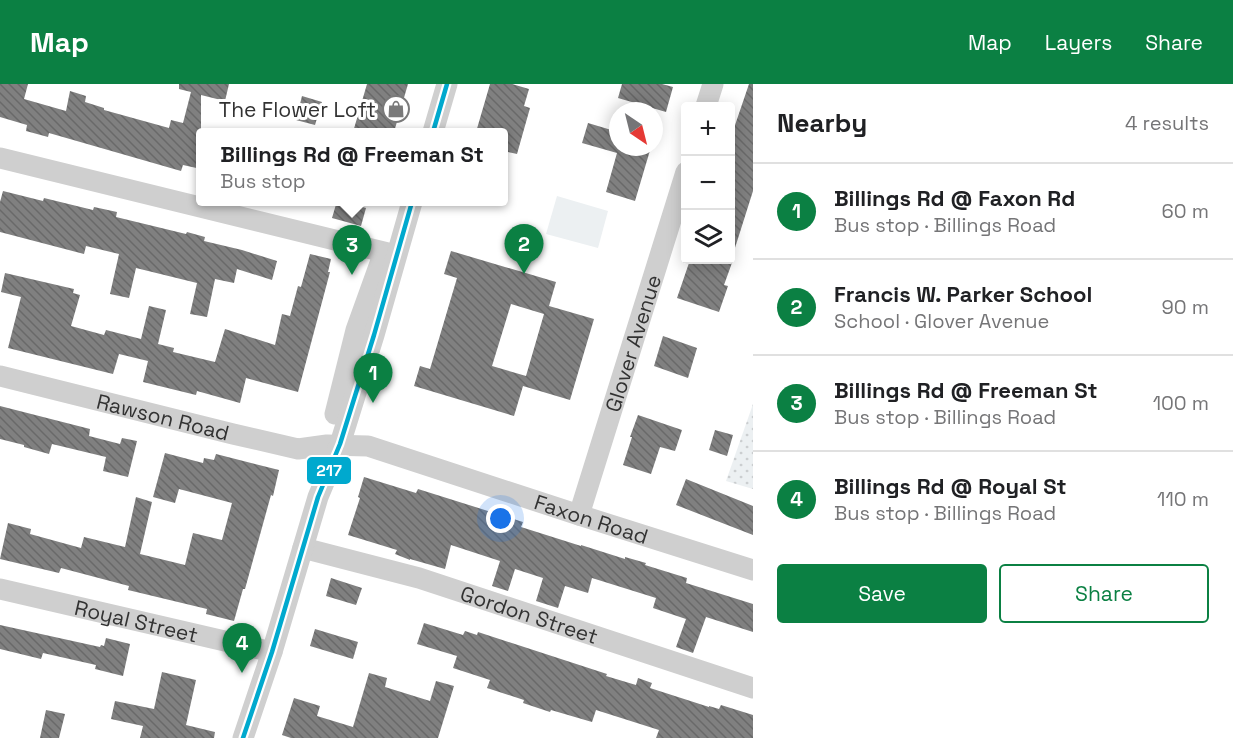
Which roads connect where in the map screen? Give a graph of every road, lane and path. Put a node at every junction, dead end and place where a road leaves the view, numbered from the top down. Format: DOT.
graph roads {
  1 [pos="434,84"];
  2 [pos="447,84"];
  3 [pos="713,84"];
  4 [pos="707,102"];
  5 [pos="420,128"];
  6 [pos="434,128"];
  7 [pos="0,158"];
  8 [pos="681,188"];
  9 [pos="196,206"];
  10 [pos="197,206"];
  11 [pos="398,206"];
  12 [pos="410,206"];
  13 [pos="390,253"];
  14 [pos="0,376"];
  15 [pos="333,445"];
  16 [pos="579,515"];
  17 [pos="303,548"];
  18 [pos="753,570"];
  19 [pos="0,589"];
  20 [pos="272,652"];
  21 [pos="753,688"];
  22 [pos="243,738"];
  1 -- 5 [label="street"];
  2 -- 6 [label="street"];
  3 -- 4 [label="street"];
  7 -- 9 [label="street"];
  8 -- 16 [label="street, Glover Avenue"];
  10 -- 13 [label="street"];
  11 -- 13 [label="street"];
  12 -- 13 [label="street"];
  13 -- 15 [label="street"];
  14 -- 15 [label="street, Rawson Road"];
  15 -- 16 [label="street, Faxon Road"];
  15 -- 17 [label="street"];
  16 -- 18 [label="street, Faxon Road"];
  17 -- 20 [label="street"];
  17 -- 21 [label="street, Gordon Street"];
  19 -- 20 [label="street, Royal Street"];
  20 -- 22 [label="street"];
}
